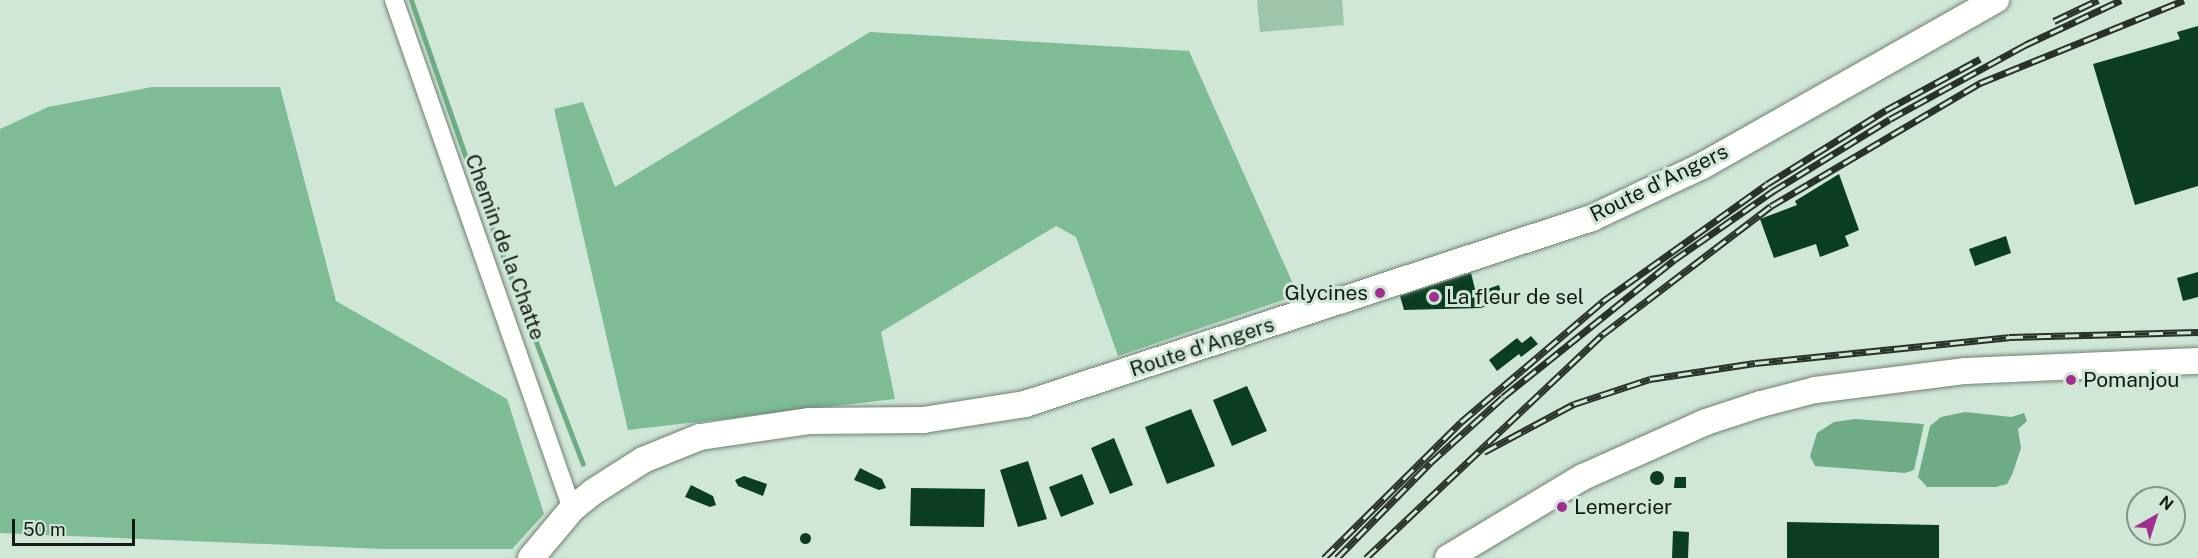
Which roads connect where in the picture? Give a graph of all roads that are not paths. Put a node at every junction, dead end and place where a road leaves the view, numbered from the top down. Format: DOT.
graph roads {
  1 [pos="394,0"];
  2 [pos="1996,0"];
  3 [pos="2198,362"];
  4 [pos="572,509"];
  5 [pos="531,558"];
  6 [pos="1448,558"];
  1 -- 4 [label="street, Chemin de la Chatte"];
  2 -- 4 [label="street, Route d'Angers"];
  3 -- 6 [label="street"];
  4 -- 5 [label="street, Route d'Angers"];
}
